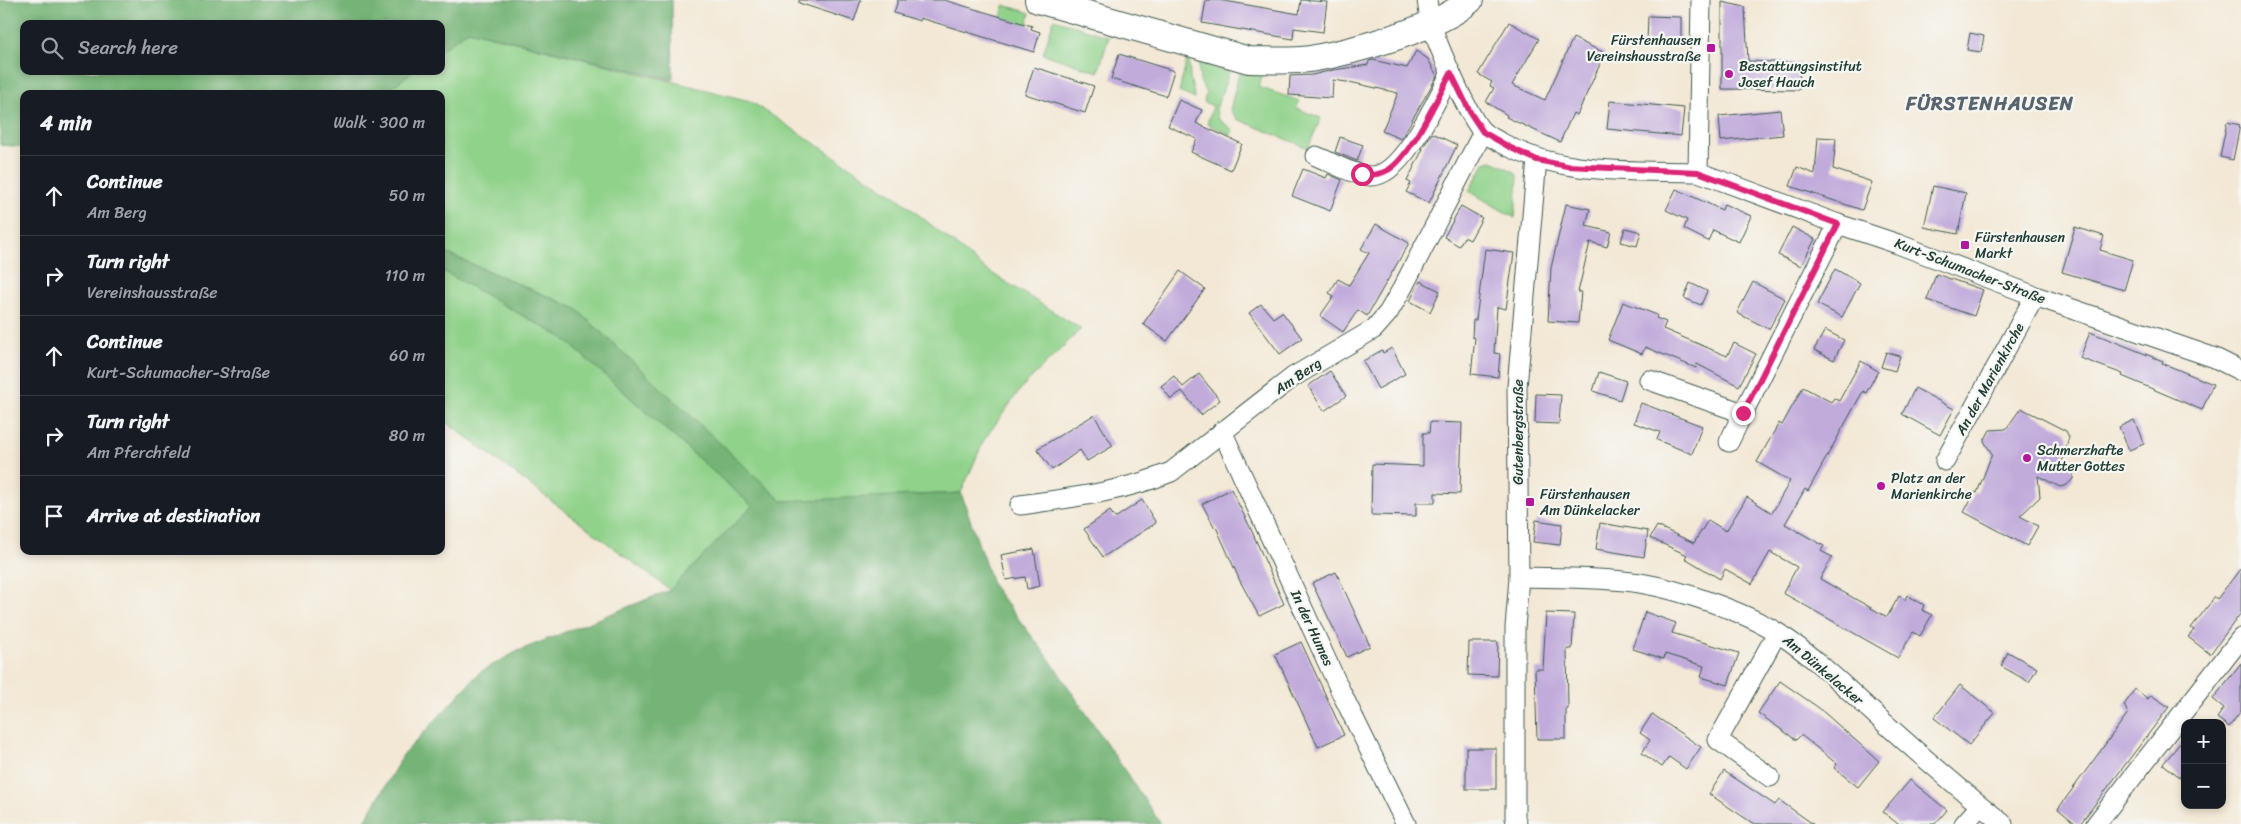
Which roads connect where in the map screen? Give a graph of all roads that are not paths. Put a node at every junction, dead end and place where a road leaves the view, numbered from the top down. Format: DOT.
graph roads {
  1 [pos="1038,0"];
  2 [pos="1470,0"];
  3 [pos="1701,0"];
  4 [pos="1429,12"];
  5 [pos="1451,73"];
  6 [pos="1483,132"];
  7 [pos="1316,156"];
  8 [pos="1537,160"];
  9 [pos="1698,172"];
  10 [pos="1838,224"];
  11 [pos="2035,296"];
  12 [pos="2241,371"];
  13 [pos="1649,380"];
  14 [pos="1743,413"];
  15 [pos="1222,431"];
  16 [pos="1729,442"];
  17 [pos="1945,461"];
  18 [pos="1020,505"];
  19 [pos="1519,577"];
  20 [pos="1777,633"];
  21 [pos="2241,638"];
  22 [pos="1770,777"];
  23 [pos="1980,806"];
  24 [pos="1406,824"];
  25 [pos="1517,824"];
  26 [pos="1964,824"];
  27 [pos="2003,824"];
  28 [pos="2096,824"];
  1 -- 4 [label="street"];
  2 -- 4 [label="street"];
  3 -- 9 [label="street"];
  4 -- 5 [label="street"];
  5 -- 6 [label="street"];
  5 -- 7 [label="street"];
  6 -- 8 [label="street, Kurt-Schumacher-Straße"];
  6 -- 15 [label="street, Am Berg"];
  8 -- 9 [label="street, Kurt-Schumacher-Straße"];
  8 -- 19 [label="street, Gutenbergstraße"];
  9 -- 10 [label="street, Kurt-Schumacher-Straße"];
  10 -- 11 [label="street, Kurt-Schumacher-Straße"];
  10 -- 14 [label="street"];
  11 -- 12 [label="street, Kurt-Schumacher-Straße"];
  11 -- 17 [label="street, An der Marienkirche"];
  13 -- 14 [label="street"];
  14 -- 16 [label="street"];
  15 -- 18 [label="street, Am Berg"];
  15 -- 24 [label="street, In der Humes"];
  19 -- 20 [label="street, Am Dünkelacker"];
  19 -- 25 [label="street, Gutenbergstraße"];
  20 -- 22 [label="street"];
  20 -- 23 [label="street, Am Dünkelacker"];
  21 -- 28 [label="street"];
  23 -- 26 [label="street"];
  23 -- 27 [label="street, Am Dünkelacker"];
}
